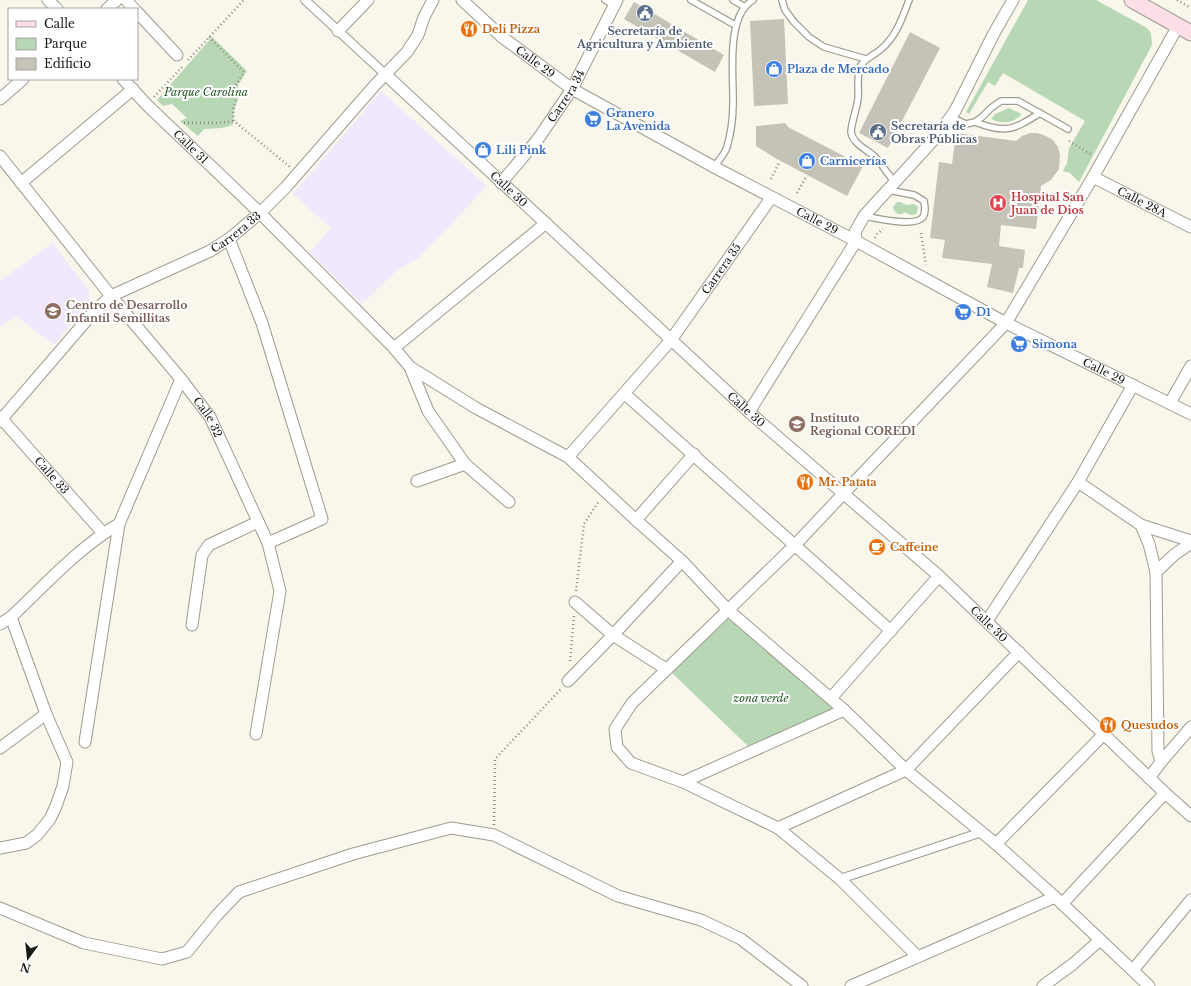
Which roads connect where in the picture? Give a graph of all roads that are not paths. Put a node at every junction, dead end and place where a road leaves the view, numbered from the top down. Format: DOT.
graph roads {
  1 [pos="48,0"];
  2 [pos="118,0"];
  3 [pos="126,0"];
  4 [pos="304,0"];
  5 [pos="368,0"];
  6 [pos="433,0"];
  7 [pos="462,0"];
  8 [pos="691,0"];
  9 [pos="753,0"];
  10 [pos="782,0"];
  11 [pos="909,0"];
  12 [pos="1013,0"];
  13 [pos="1132,0"];
  14 [pos="736,1"];
  15 [pos="612,2"];
  16 [pos="745,7"];
  17 [pos="56,8"];
  18 [pos="108,8"];
  19 [pos="133,8"];
  20 [pos="138,13"];
  21 [pos="735,25"];
  22 [pos="1184,29"];
  23 [pos="338,31"];
  24 [pos="177,55"];
  25 [pos="866,60"];
  26 [pos="385,74"];
  27 [pos="22,80"];
  28 [pos="124,80"];
  29 [pos="133,89"];
  30 [pos="572,89"];
  31 [pos="0,99"];
  32 [pos="1040,113"];
  33 [pos="950,117"];
  34 [pos="975,122"];
  35 [pos="1068,129"];
  36 [pos="0,156"];
  37 [pos="714,167"];
  38 [pos="1093,177"];
  39 [pos="21,183"];
  40 [pos="501,183"];
  41 [pos="891,186"];
  42 [pos="771,198"];
  43 [pos="260,213"];
  44 [pos="864,216"];
  45 [pos="546,223"];
  46 [pos="1191,227"];
  47 [pos="228,239"];
  48 [pos="856,241"];
  49 [pos="111,296"];
  50 [pos="1006,323"];
  51 [pos="671,340"];
  52 [pos="394,348"];
  53 [pos="1191,366"];
  54 [pos="410,367"];
  55 [pos="181,379"];
  56 [pos="1133,385"];
  57 [pos="625,394"];
  58 [pos="1170,403"];
  59 [pos="750,412"];
  60 [pos="1191,414"];
  61 [pos="0,419"];
  62 [pos="694,454"];
  63 [pos="568,457"];
  64 [pos="465,464"];
  65 [pos="417,481"];
  66 [pos="1078,482"];
  67 [pos="844,493"];
  68 [pos="509,502"];
  69 [pos="636,520"];
  70 [pos="258,522"];
  71 [pos="119,524"];
  72 [pos="1141,525"];
  73 [pos="103,533"];
  74 [pos="1191,542"];
  75 [pos="268,544"];
  76 [pos="795,545"];
  77 [pos="682,560"];
  78 [pos="1156,572"];
  79 [pos="939,576"];
  80 [pos="575,602"];
  81 [pos="728,610"];
  82 [pos="11,617"];
  83 [pos="987,621"];
  84 [pos="0,624"];
  85 [pos="192,625"];
  86 [pos="891,631"];
  87 [pos="613,635"];
  88 [pos="1019,652"];
  89 [pos="666,669"];
  90 [pos="568,681"];
  91 [pos="831,698"];
  92 [pos="844,710"];
  93 [pos="46,714"];
  94 [pos="1191,727"];
  95 [pos="256,734"];
  96 [pos="1104,734"];
  97 [pos="85,742"];
  98 [pos="0,748"];
  99 [pos="1161,762"];
  100 [pos="906,770"];
  101 [pos="1149,778"];
  102 [pos="683,782"];
  103 [pos="1165,793"];
  104 [pos="1191,816"];
  105 [pos="778,828"];
  106 [pos="982,832"];
  107 [pos="996,844"];
  108 [pos="0,848"];
  109 [pos="840,879"];
  110 [pos="1059,900"];
  111 [pos="1191,900"];
  112 [pos="0,908"];
  113 [pos="1100,940"];
  114 [pos="918,957"];
  115 [pos="1132,970"];
  116 [pos="802,986"];
  117 [pos="851,986"];
  118 [pos="1043,986"];
  119 [pos="1149,986"];
  1 -- 17 [label="street"];
  2 -- 18 [label="street"];
  3 -- 19 [label="street"];
  4 -- 23 [label="street, Calle 30"];
  5 -- 23 [label="street"];
  6 -- 26 [label="street, Carrera 33"];
  7 -- 30 [label="street, Calle 29"];
  8 -- 21 [label="lane"];
  9 -- 16 [label="lane"];
  10 -- 25 [label="lane"];
  11 -- 25 [label="lane"];
  12 -- 33 [label="street"];
  13 -- 22 [label="main road"];
  14 -- 16 [label="lane"];
  15 -- 30 [label="street, Carrera 34"];
  16 -- 21 [label="lane"];
  20 -- 24 [label="street"];
  21 -- 37 [label="lane"];
  22 -- 38 [label="street"];
  23 -- 26 [label="street, Calle 30"];
  25 -- 41 [label="lane"];
  26 -- 40 [label="street, Calle 30"];
  26 -- 43 [label="street, Carrera 33"];
  27 -- 31 [label="street"];
  28 -- 29 [label="street, Calle 31"];
  29 -- 39 [label="street"];
  29 -- 43 [label="street, Calle 31"];
  30 -- 37 [label="street, Calle 29"];
  30 -- 40 [label="street, Carrera 34"];
  32 -- 34 [label="lane"];
  32 -- 34 [label="lane"];
  32 -- 35 [label="lane"];
  33 -- 34 [label="lane"];
  33 -- 41 [label="street"];
  36 -- 39 [label="street, Calle 32"];
  37 -- 42 [label="street, Calle 29"];
  38 -- 46 [label="street, Calle 28A"];
  38 -- 50 [label="street"];
  39 -- 49 [label="street, Calle 32"];
  40 -- 45 [label="street, Calle 30"];
  41 -- 44 [label="street"];
  41 -- 44 [label="lane"];
  42 -- 48 [label="street, Calle 29"];
  42 -- 51 [label="street, Carrera 35"];
  43 -- 47 [label="street, Carrera 33"];
  43 -- 52 [label="street, Calle 31"];
  44 -- 48 [label="street"];
  45 -- 51 [label="street, Calle 30"];
  45 -- 52 [label="street"];
  47 -- 49 [label="street, Carrera 33"];
  47 -- 75 [label="street"];
  48 -- 50 [label="street, Calle 29"];
  48 -- 59 [label="street"];
  49 -- 55 [label="street, Calle 32"];
  49 -- 61 [label="street, Carrera 33"];
  50 -- 56 [label="street, Calle 29"];
  50 -- 67 [label="street"];
  51 -- 57 [label="street, Carrera 35"];
  51 -- 59 [label="street, Calle 30"];
  52 -- 54 [label="street, Calle 31"];
  53 -- 58 [label="street"];
  54 -- 63 [label="street"];
  54 -- 64 [label="street"];
  55 -- 70 [label="street, Calle 32"];
  55 -- 71 [label="street"];
  56 -- 58 [label="street, Calle 29"];
  56 -- 66 [label="street"];
  57 -- 62 [label="street"];
  57 -- 63 [label="street, Carrera 35"];
  58 -- 60 [label="street, Calle 29"];
  59 -- 67 [label="street, Calle 30"];
  61 -- 73 [label="street, Calle 33"];
  62 -- 69 [label="street"];
  62 -- 76 [label="street"];
  63 -- 69 [label="street"];
  64 -- 65 [label="street"];
  64 -- 68 [label="street"];
  66 -- 72 [label="street"];
  66 -- 83 [label="street"];
  67 -- 76 [label="street"];
  67 -- 79 [label="street, Calle 30"];
  69 -- 77 [label="street"];
  70 -- 75 [label="street, Calle 32"];
  70 -- 85 [label="street"];
  71 -- 73 [label="street"];
  71 -- 97 [label="street"];
  72 -- 74 [label="street"];
  72 -- 78 [label="street"];
  73 -- 82 [label="street"];
  74 -- 78 [label="street"];
  75 -- 95 [label="street, Calle 32"];
  76 -- 81 [label="street"];
  76 -- 86 [label="street"];
  77 -- 81 [label="street"];
  77 -- 87 [label="street"];
  78 -- 99 [label="street"];
  79 -- 83 [label="street, Calle 30"];
  79 -- 86 [label="street"];
  80 -- 87 [label="street"];
  81 -- 89 [label="street"];
  81 -- 91 [label="street"];
  82 -- 84 [label="street"];
  82 -- 93 [label="street"];
  83 -- 88 [label="street, Calle 30"];
  86 -- 91 [label="street"];
  87 -- 89 [label="street"];
  87 -- 90 [label="street"];
  88 -- 96 [label="street, Calle 30"];
  88 -- 100 [label="street"];
  89 -- 102 [label="street"];
  91 -- 92 [label="street"];
  92 -- 100 [label="street"];
  92 -- 102 [label="street"];
  93 -- 98 [label="street"];
  93 -- 108 [label="street"];
  94 -- 99 [label="street"];
  96 -- 101 [label="street, Calle 30"];
  96 -- 107 [label="street"];
  99 -- 101 [label="street"];
  100 -- 105 [label="street"];
  100 -- 106 [label="street"];
  101 -- 103 [label="street, Calle 30"];
  102 -- 105 [label="street"];
  103 -- 104 [label="street, Calle 30"];
  103 -- 110 [label="street"];
  105 -- 109 [label="street"];
  106 -- 107 [label="street"];
  106 -- 109 [label="street"];
  107 -- 110 [label="street"];
  109 -- 114 [label="street"];
  110 -- 113 [label="street"];
  110 -- 114 [label="street"];
  111 -- 115 [label="street"];
  112 -- 116 [label="street"];
  113 -- 115 [label="street"];
  113 -- 118 [label="street"];
  114 -- 117 [label="street"];
  115 -- 119 [label="street"];
}
